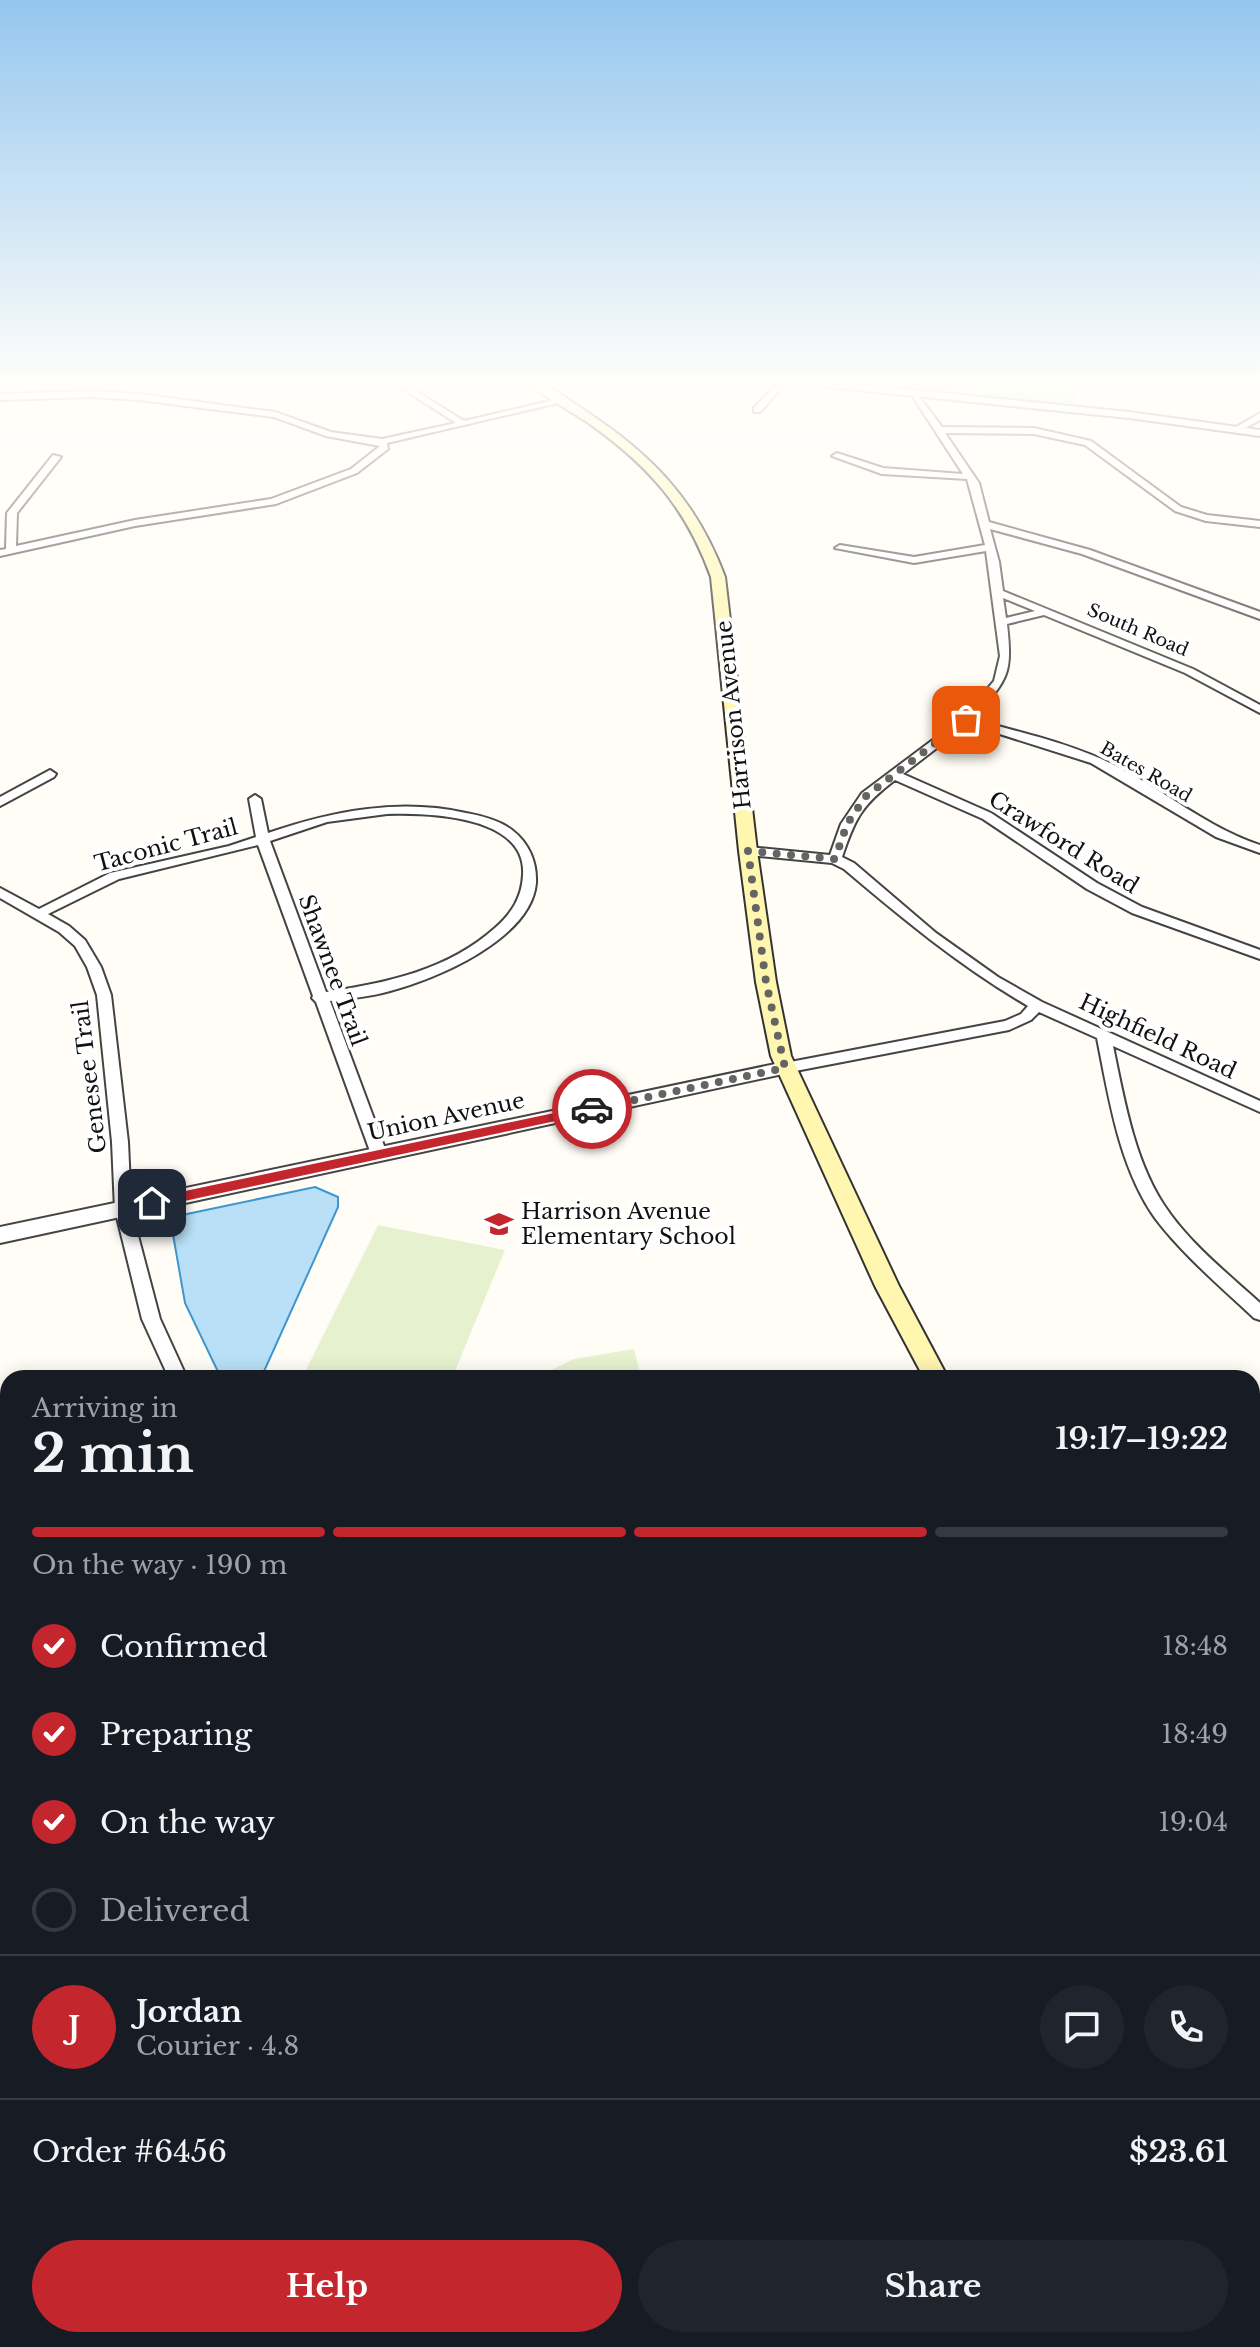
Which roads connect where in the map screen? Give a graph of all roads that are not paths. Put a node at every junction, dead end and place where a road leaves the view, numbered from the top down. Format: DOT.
graph roads {
  1 [pos="28,493"];
  2 [pos="301,493"];
  3 [pos="672,493"];
  4 [pos="975,493"];
  5 [pos="1156,493"];
  6 [pos="984,524"];
  7 [pos="1260,524"];
  8 [pos="990,547"];
  9 [pos="840,548"];
  10 [pos="5,551"];
  11 [pos="997,592"];
  12 [pos="1045,612"];
  13 [pos="1260,616"];
  14 [pos="1001,622"];
  15 [pos="1260,710"];
  16 [pos="966,720"];
  17 [pos="50,774"];
  18 [pos="895,775"];
  19 [pos="255,799"];
  20 [pos="0,802"];
  21 [pos="263,840"];
  22 [pos="1260,849"];
  23 [pos="748,851"];
  24 [pos="835,859"];
  25 [pos="0,892"];
  26 [pos="39,914"];
  27 [pos="1260,955"];
  28 [pos="319,998"];
  29 [pos="1037,1005"];
  30 [pos="1104,1036"];
  31 [pos="785,1068"];
  32 [pos="1260,1107"];
  33 [pos="379,1154"];
  34 [pos="123,1209"];
  35 [pos="0,1235"];
  36 [pos="1260,1313"];
  37 [pos="174,1370"];
  38 [pos="932,1370"];
  1 -- 10 [label="street"];
  2 -- 10 [label="street"];
  3 -- 23 [label="main road, Harrison Avenue"];
  4 -- 6 [label="street"];
  5 -- 7 [label="street"];
  6 -- 8 [label="street"];
  6 -- 13 [label="street"];
  8 -- 9 [label="street"];
  8 -- 11 [label="street"];
  11 -- 12 [label="street, South Road"];
  11 -- 14 [label="street"];
  12 -- 14 [label="street"];
  12 -- 15 [label="street, South Road"];
  14 -- 16 [label="street"];
  16 -- 18 [label="street"];
  16 -- 22 [label="street, Bates Road"];
  17 -- 20 [label="street"];
  18 -- 24 [label="street"];
  18 -- 27 [label="street, Crawford Road"];
  19 -- 21 [label="street, Shawnee Trail"];
  21 -- 26 [label="street, Taconic Trail"];
  21 -- 28 [label="street, Shawnee Trail"];
  21 -- 28 [label="street, Taconic Trail"];
  23 -- 24 [label="street"];
  23 -- 31 [label="main road, Harrison Avenue"];
  24 -- 29 [label="street, Highfield Road"];
  25 -- 26 [label="street, Genesee Trail"];
  26 -- 34 [label="street, Genesee Trail"];
  28 -- 33 [label="street, Shawnee Trail"];
  29 -- 30 [label="street, Highfield Road"];
  29 -- 31 [label="street, Union Avenue"];
  30 -- 32 [label="street, Highfield Road"];
  30 -- 36 [label="street"];
  31 -- 33 [label="street, Union Avenue"];
  31 -- 38 [label="main road, Harrison Avenue"];
  33 -- 34 [label="street, Union Avenue"];
  34 -- 35 [label="street, Union Avenue"];
  34 -- 37 [label="street, Genesee Trail"];
}
